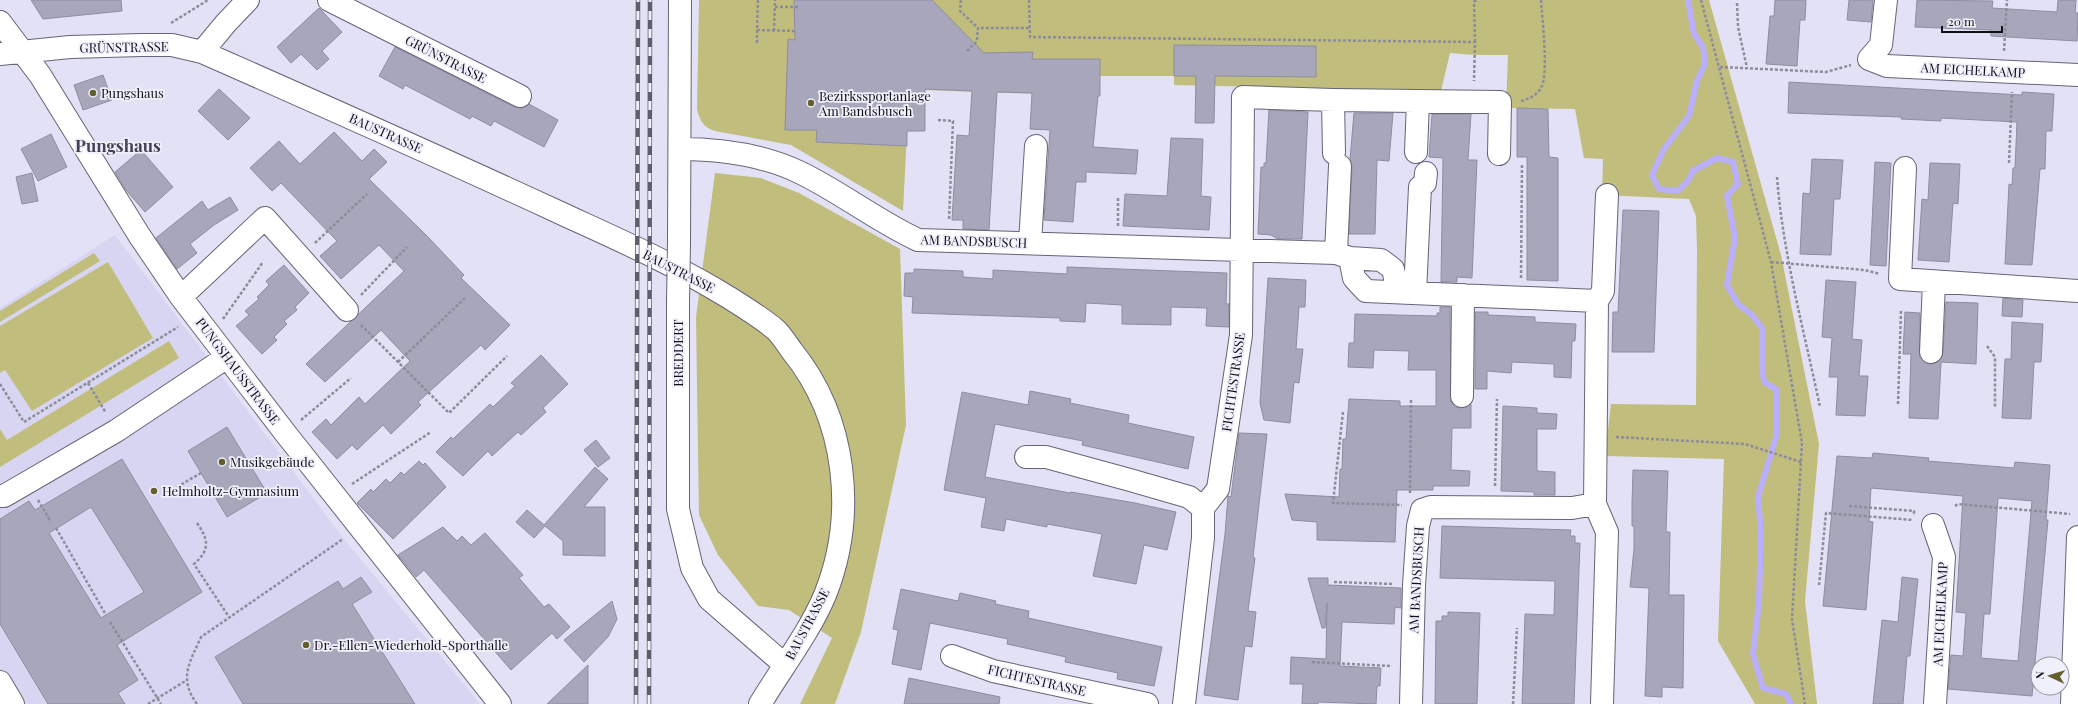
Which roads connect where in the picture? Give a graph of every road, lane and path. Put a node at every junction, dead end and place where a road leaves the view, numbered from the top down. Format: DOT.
graph roads {
  1 [pos="208,0"];
  2 [pos="248,0"];
  3 [pos="329,0"];
  4 [pos="680,0"];
  5 [pos="758,0"];
  6 [pos="775,0"];
  7 [pos="961,0"];
  8 [pos="1029,0"];
  9 [pos="1476,0"];
  10 [pos="1541,0"];
  11 [pos="1701,0"];
  12 [pos="1886,0"];
  13 [pos="2007,0"];
  14 [pos="1737,3"];
  15 [pos="775,7"];
  16 [pos="800,7"];
  17 [pos="0,22"];
  18 [pos="168,25"];
  19 [pos="978,28"];
  20 [pos="1029,28"];
  21 [pos="757,30"];
  22 [pos="774,31"];
  23 [pos="795,31"];
  24 [pos="1475,42"];
  25 [pos="757,43"];
  26 [pos="22,51"];
  27 [pos="967,51"];
  28 [pos="202,52"];
  29 [pos="2004,52"];
  30 [pos="0,54"];
  31 [pos="1720,67"];
  32 [pos="1746,68"];
  33 [pos="1836,69"];
  34 [pos="2078,75"];
  35 [pos="2012,89"];
  36 [pos="520,96"];
  37 [pos="1333,100"];
  38 [pos="1418,101"];
  39 [pos="1473,102"];
  40 [pos="1500,102"];
  41 [pos="938,120"];
  42 [pos="1036,146"];
  43 [pos="680,149"];
  44 [pos="1416,152"];
  45 [pos="1499,154"];
  46 [pos="2008,163"];
  47 [pos="1522,164"];
  48 [pos="1905,168"];
  49 [pos="1426,173"];
  50 [pos="1777,177"];
  51 [pos="367,194"];
  52 [pos="1607,195"];
  53 [pos="1118,196"];
  54 [pos="948,226"];
  55 [pos="1117,233"];
  56 [pos="1030,243"];
  57 [pos="408,247"];
  58 [pos="1241,250"];
  59 [pos="299,256"];
  60 [pos="1343,256"];
  61 [pos="263,262"];
  62 [pos="1771,262"];
  63 [pos="1788,264"];
  64 [pos="1892,277"];
  65 [pos="1934,282"];
  66 [pos="2078,291"];
  67 [pos="1406,292"];
  68 [pos="1463,295"];
  69 [pos="181,297"];
  70 [pos="465,298"];
  71 [pos="1521,298"];
  72 [pos="1597,301"];
  73 [pos="347,310"];
  74 [pos="1901,310"];
  75 [pos="181,325"];
  76 [pos="218,326"];
  77 [pos="1987,346"];
  78 [pos="1931,352"];
  79 [pos="507,356"];
  80 [pos="227,357"];
  81 [pos="398,362"];
  82 [pos="351,378"];
  83 [pos="88,382"];
  84 [pos="0,384"];
  85 [pos="1462,396"];
  86 [pos="1497,399"];
  87 [pos="1411,400"];
  88 [pos="1898,404"];
  89 [pos="1820,407"];
  90 [pos="1995,407"];
  91 [pos="1343,412"];
  92 [pos="299,422"];
  93 [pos="116,431"];
  94 [pos="431,432"];
  95 [pos="1596,436"];
  96 [pos="1026,457"];
  97 [pos="1801,462"];
  98 [pos="201,474"];
  99 [pos="28,482"];
  100 [pos="177,487"];
  101 [pos="348,487"];
  102 [pos="0,496"];
  103 [pos="1595,504"];
  104 [pos="1848,506"];
  105 [pos="1955,506"];
  106 [pos="1494,507"];
  107 [pos="1203,508"];
  108 [pos="1422,510"];
  109 [pos="2070,514"];
  110 [pos="51,522"];
  111 [pos="197,523"];
  112 [pos="1933,525"];
  113 [pos="359,527"];
  114 [pos="56,528"];
  115 [pos="2078,537"];
  116 [pos="2077,560"];
  117 [pos="1334,582"];
  118 [pos="1414,585"];
  119 [pos="1819,585"];
  120 [pos="106,615"];
  121 [pos="229,616"];
  122 [pos="110,622"];
  123 [pos="1517,628"];
  124 [pos="952,656"];
  125 [pos="1312,662"];
  126 [pos="785,665"];
  127 [pos="1412,667"];
  128 [pos="187,680"];
  129 [pos="0,682"];
  130 [pos="157,698"];
  131 [pos="489,701"];
  132 [pos="13,704"];
  133 [pos="148,704"];
  134 [pos="161,704"];
  135 [pos="197,704"];
  136 [pos="760,704"];
  137 [pos="1146,704"];
  138 [pos="1184,704"];
  139 [pos="1411,704"];
  140 [pos="1513,704"];
  141 [pos="1602,704"];
  142 [pos="1805,704"];
  143 [pos="1935,704"];
  144 [pos="2072,704"];
  1 -- 18 [label="path"];
  2 -- 28 [label="street"];
  3 -- 36 [label="street, GRÜNSTRASSE"];
  4 -- 43 [label="street, BREDDERT"];
  5 -- 21 [label="path"];
  6 -- 15 [label="path"];
  7 -- 19 [label="path"];
  8 -- 20 [label="path"];
  9 -- 24 [label="path"];
  10 -- 40 [label="path"];
  11 -- 31 [label="path"];
  12 -- 34 [label="street, AM EICHELKAMP"];
  13 -- 29 [label="path"];
  14 -- 32 [label="path"];
  15 -- 16 [label="path"];
  15 -- 22 [label="path"];
  17 -- 26 [label="street, PUNGSHAUSSTRASSE"];
  19 -- 20 [label="path"];
  19 -- 27 [label="path"];
  20 -- 24 [label="path"];
  21 -- 22 [label="path"];
  21 -- 25 [label="path"];
  22 -- 23 [label="path"];
  24 -- 39 [label="path"];
  26 -- 28 [label="street, GRÜNSTRASSE"];
  26 -- 30 [label="street, GRÜNSTRASSE"];
  26 -- 69 [label="street, PUNGSHAUSSTRASSE"];
  28 -- 126 [label="street, BAUSTRASSE"];
  31 -- 32 [label="path"];
  31 -- 62 [label="path"];
  32 -- 33 [label="path"];
  35 -- 46 [label="path"];
  37 -- 38 [label="street"];
  37 -- 58 [label="street"];
  37 -- 60 [label="street"];
  38 -- 39 [label="street"];
  38 -- 44 [label="street"];
  39 -- 40 [label="street"];
  40 -- 45 [label="street"];
  41 -- 54 [label="path"];
  42 -- 56 [label="street"];
  43 -- 56 [label="street, AM BANDSBUSCH"];
  43 -- 126 [label="street, BREDDERT, bridge"];
  47 -- 71 [label="path"];
  48 -- 64 [label="street"];
  49 -- 67 [label="street"];
  50 -- 63 [label="path"];
  51 -- 59 [label="path"];
  52 -- 72 [label="street"];
  53 -- 55 [label="path"];
  56 -- 58 [label="street, AM BANDSBUSCH"];
  57 -- 73 [label="path"];
  58 -- 60 [label="street, AM BANDSBUSCH"];
  58 -- 107 [label="street, FICHTESTRASSE"];
  59 -- 69 [label="street"];
  59 -- 73 [label="street"];
  60 -- 67 [label="street, AM BANDSBUSCH"];
  60 -- 67 [label="street"];
  61 -- 76 [label="path"];
  62 -- 63 [label="path"];
  62 -- 97 [label="path"];
  63 -- 64 [label="path"];
  63 -- 89 [label="path"];
  64 -- 65 [label="street"];
  65 -- 66 [label="street"];
  65 -- 78 [label="street"];
  67 -- 68 [label="street"];
  68 -- 71 [label="street"];
  68 -- 85 [label="street"];
  69 -- 80 [label="street, PUNGSHAUSSTRASSE"];
  70 -- 81 [label="path"];
  71 -- 72 [label="street"];
  72 -- 95 [label="street"];
  73 -- 81 [label="path"];
  74 -- 88 [label="path"];
  75 -- 83 [label="path"];
  77 -- 90 [label="path"];
  79 -- 81 [label="path"];
  80 -- 93 [label="street"];
  80 -- 113 [label="street, PUNGSHAUSSTRASSE"];
  82 -- 92 [label="path"];
  83 -- 84 [label="path"];
  83 -- 93 [label="path"];
  86 -- 106 [label="path"];
  87 -- 108 [label="path"];
  91 -- 108 [label="path"];
  93 -- 99 [label="street"];
  94 -- 101 [label="path"];
  95 -- 97 [label="path"];
  95 -- 103 [label="street"];
  96 -- 107 [label="street"];
  97 -- 142 [label="path"];
  98 -- 100 [label="path"];
  99 -- 102 [label="street"];
  99 -- 110 [label="path"];
  103 -- 106 [label="street, AM BANDSBUSCH"];
  103 -- 141 [label="street"];
  104 -- 119 [label="path"];
  105 -- 109 [label="path"];
  106 -- 108 [label="street, AM BANDSBUSCH"];
  107 -- 138 [label="street"];
  108 -- 118 [label="street, AM BANDSBUSCH"];
  111 -- 121 [label="path"];
  112 -- 143 [label="street, AM EICHELKAMP"];
  113 -- 121 [label="path"];
  113 -- 131 [label="street, PUNGSHAUSSTRASSE"];
  114 -- 120 [label="path"];
  115 -- 116 [label="street"];
  116 -- 144 [label="street"];
  117 -- 118 [label="path"];
  118 -- 127 [label="street, AM BANDSBUSCH"];
  121 -- 128 [label="path"];
  122 -- 130 [label="path"];
  123 -- 140 [label="path"];
  124 -- 137 [label="street, FICHTESTRASSE"];
  125 -- 127 [label="path"];
  126 -- 136 [label="street, BAUSTRASSE"];
  127 -- 139 [label="street, AM BANDSBUSCH"];
  128 -- 130 [label="path"];
  128 -- 135 [label="path"];
  129 -- 132 [label="street"];
  130 -- 133 [label="path"];
  130 -- 134 [label="path"];
}
